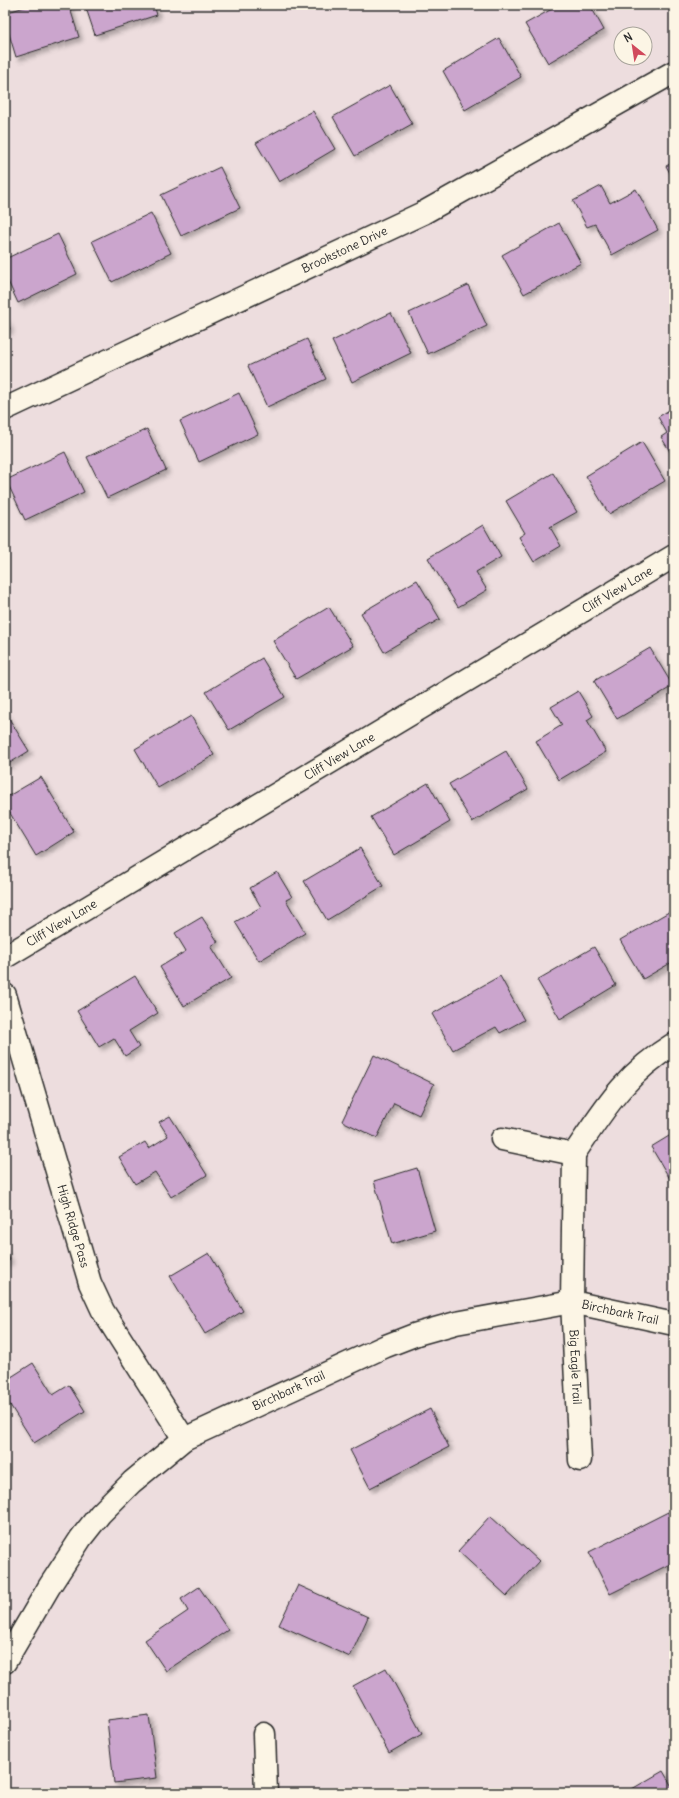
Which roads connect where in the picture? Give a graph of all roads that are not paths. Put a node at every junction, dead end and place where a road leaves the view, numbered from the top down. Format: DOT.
graph roads {
  1 [pos="674,72"];
  2 [pos="5,409"];
  3 [pos="674,556"];
  4 [pos="5,957"];
  5 [pos="5,995"];
  6 [pos="674,1044"];
  7 [pos="502,1139"];
  8 [pos="574,1154"];
  9 [pos="572,1302"];
  10 [pos="674,1324"];
  11 [pos="184,1440"];
  12 [pos="580,1460"];
  13 [pos="5,1662"];
  14 [pos="264,1734"];
  15 [pos="266,1793"];
  1 -- 2 [label="street, Brookstone Drive"];
  3 -- 4 [label="street, Cliff View Lane"];
  5 -- 11 [label="street, High Ridge Pass"];
  6 -- 8 [label="street"];
  7 -- 8 [label="street"];
  8 -- 9 [label="street, Big Eagle Trail"];
  9 -- 10 [label="street, Birchbark Trail"];
  9 -- 11 [label="street, Birchbark Trail"];
  9 -- 12 [label="street, Big Eagle Trail"];
  11 -- 13 [label="street, Birchbark Trail"];
  14 -- 15 [label="street"];
}
